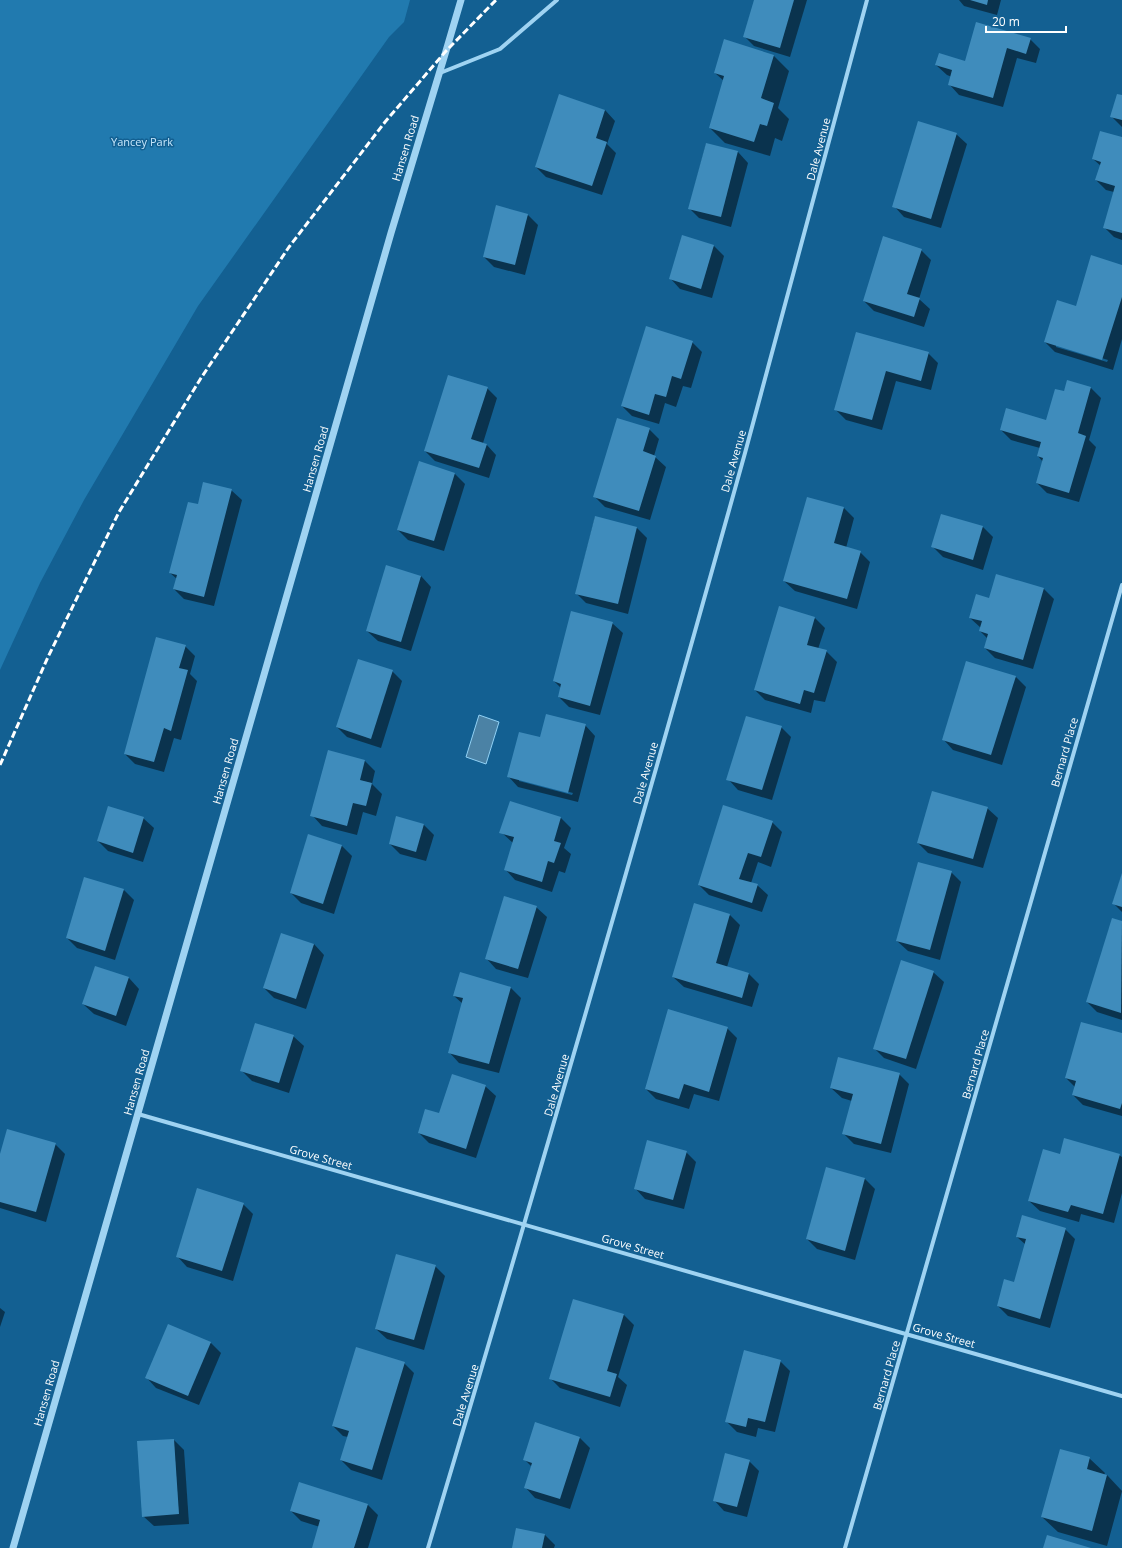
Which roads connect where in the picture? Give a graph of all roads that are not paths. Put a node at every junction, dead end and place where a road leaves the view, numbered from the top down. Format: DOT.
graph roads {
  1 [pos="460,0"];
  2 [pos="557,0"];
  3 [pos="867,0"];
  4 [pos="440,73"];
  5 [pos="1122,584"];
  6 [pos="138,1114"];
  7 [pos="525,1224"];
  8 [pos="907,1334"];
  9 [pos="1122,1396"];
  10 [pos="13,1548"];
  11 [pos="428,1548"];
  12 [pos="845,1548"];
  1 -- 4 [label="street, Hansen Road"];
  2 -- 4 [label="street"];
  3 -- 7 [label="street, Dale Avenue"];
  4 -- 6 [label="street, Hansen Road"];
  5 -- 8 [label="street, Bernard Place"];
  6 -- 7 [label="street, Grove Street"];
  6 -- 10 [label="street, Hansen Road"];
  7 -- 8 [label="street, Grove Street"];
  7 -- 11 [label="street, Dale Avenue"];
  8 -- 9 [label="street, Grove Street"];
  8 -- 12 [label="street, Bernard Place"];
}
